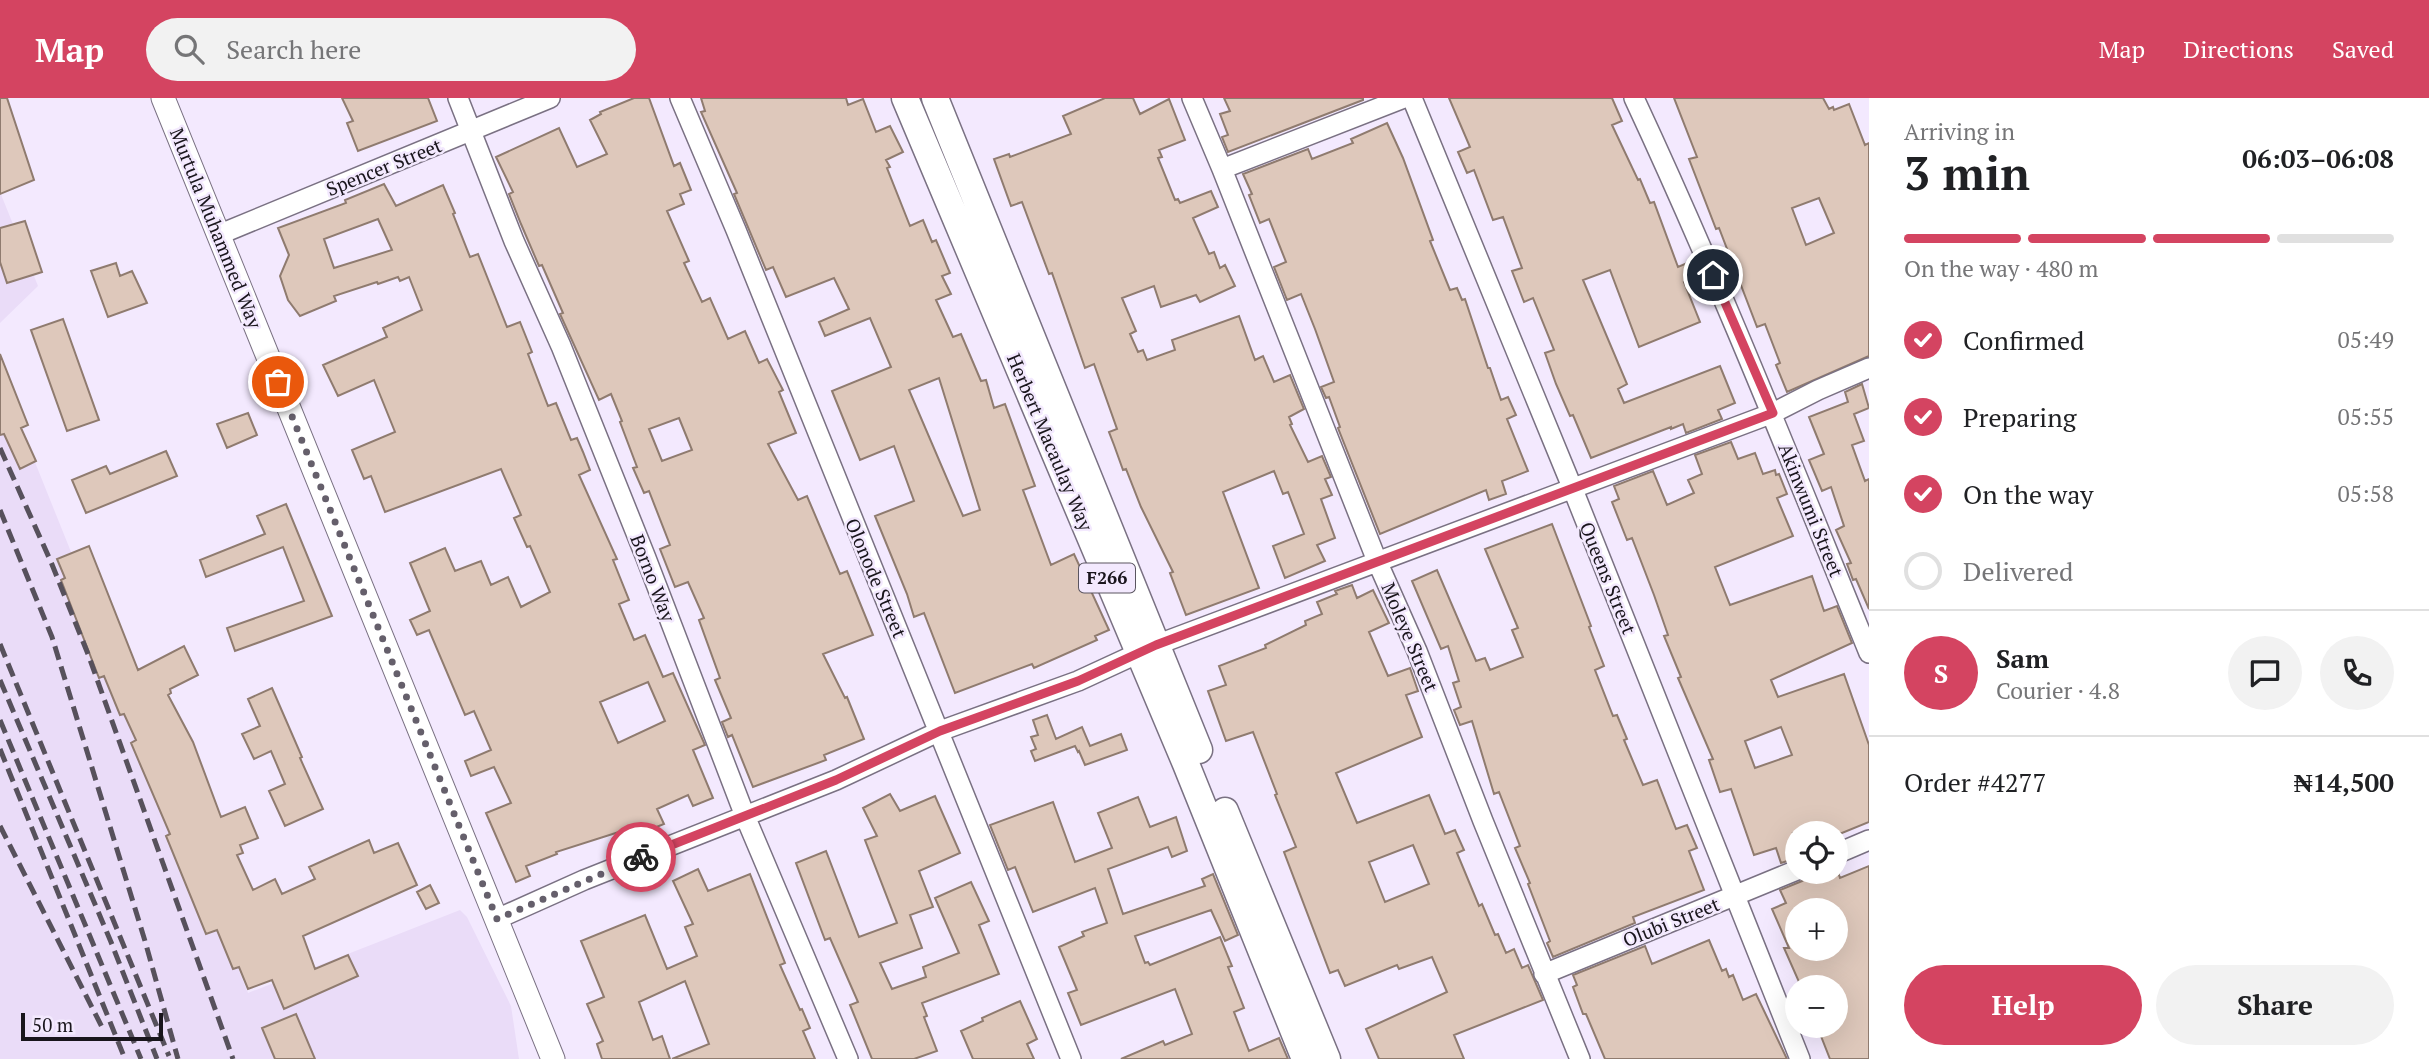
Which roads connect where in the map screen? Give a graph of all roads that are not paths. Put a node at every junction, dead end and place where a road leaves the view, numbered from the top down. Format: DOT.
graph roads {
  1 [pos="163,98"];
  2 [pos="458,98"];
  3 [pos="550,98"];
  4 [pos="680,98"];
  5 [pos="905,98"];
  6 [pos="935,98"];
  7 [pos="1192,98"];
  8 [pos="1404,98"];
  9 [pos="1412,98"];
  10 [pos="1634,98"];
  11 [pos="472,132"];
  12 [pos="1222,169"];
  13 [pos="218,235"];
  14 [pos="1869,368"];
  15 [pos="1773,413"];
  16 [pos="1572,487"];
  17 [pos="1377,561"];
  18 [pos="1147,649"];
  19 [pos="1869,653"];
  20 [pos="940,731"];
  21 [pos="744,816"];
  22 [pos="1869,840"];
  23 [pos="1848,849"];
  24 [pos="1785,875"];
  25 [pos="1736,896"];
  26 [pos="497,919"];
  27 [pos="1544,974"];
  28 [pos="553,1059"];
  29 [pos="848,1059"];
  30 [pos="1071,1059"];
  31 [pos="1305,1059"];
  32 [pos="1327,1059"];
  33 [pos="1580,1059"];
  34 [pos="1800,1059"];
  1 -- 13 [label="main road, Murtula Muhammed Way"];
  2 -- 11 [label="street, Borno Way"];
  3 -- 11 [label="street, Spencer Street"];
  4 -- 20 [label="street, Olonode Street"];
  5 -- 18 [label="highway, Herbert Macaulay Way / F266"];
  6 -- 18 [label="highway, Herbert Macaulay Way / F266"];
  7 -- 12 [label="street, Moleye Street"];
  8 -- 12 [label="street"];
  9 -- 16 [label="street, Queens Street"];
  10 -- 15 [label="street, Akinwumi Street"];
  11 -- 13 [label="street, Spencer Street"];
  11 -- 21 [label="street, Borno Way"];
  12 -- 17 [label="street, Moleye Street"];
  13 -- 26 [label="main road, Murtula Muhammed Way"];
  14 -- 15 [label="street"];
  15 -- 16 [label="street"];
  15 -- 19 [label="street, Akinwumi Street"];
  16 -- 17 [label="street"];
  16 -- 25 [label="street, Queens Street"];
  17 -- 18 [label="street"];
  17 -- 27 [label="street, Moleye Street"];
  18 -- 20 [label="street"];
  18 -- 31 [label="highway, Herbert Macaulay Way / F266"];
  18 -- 32 [label="highway, Herbert Macaulay Way / F266"];
  20 -- 21 [label="street"];
  20 -- 30 [label="street, Olonode Street"];
  21 -- 26 [label="street"];
  21 -- 29 [label="street, Borno Way"];
  22 -- 23 [label="street"];
  24 -- 25 [label="street, Olubi Street"];
  25 -- 27 [label="street, Olubi Street"];
  25 -- 34 [label="street, Queens Street"];
  26 -- 28 [label="main road, Murtula Muhammed Way"];
  27 -- 33 [label="street, Moleye Street"];
}
